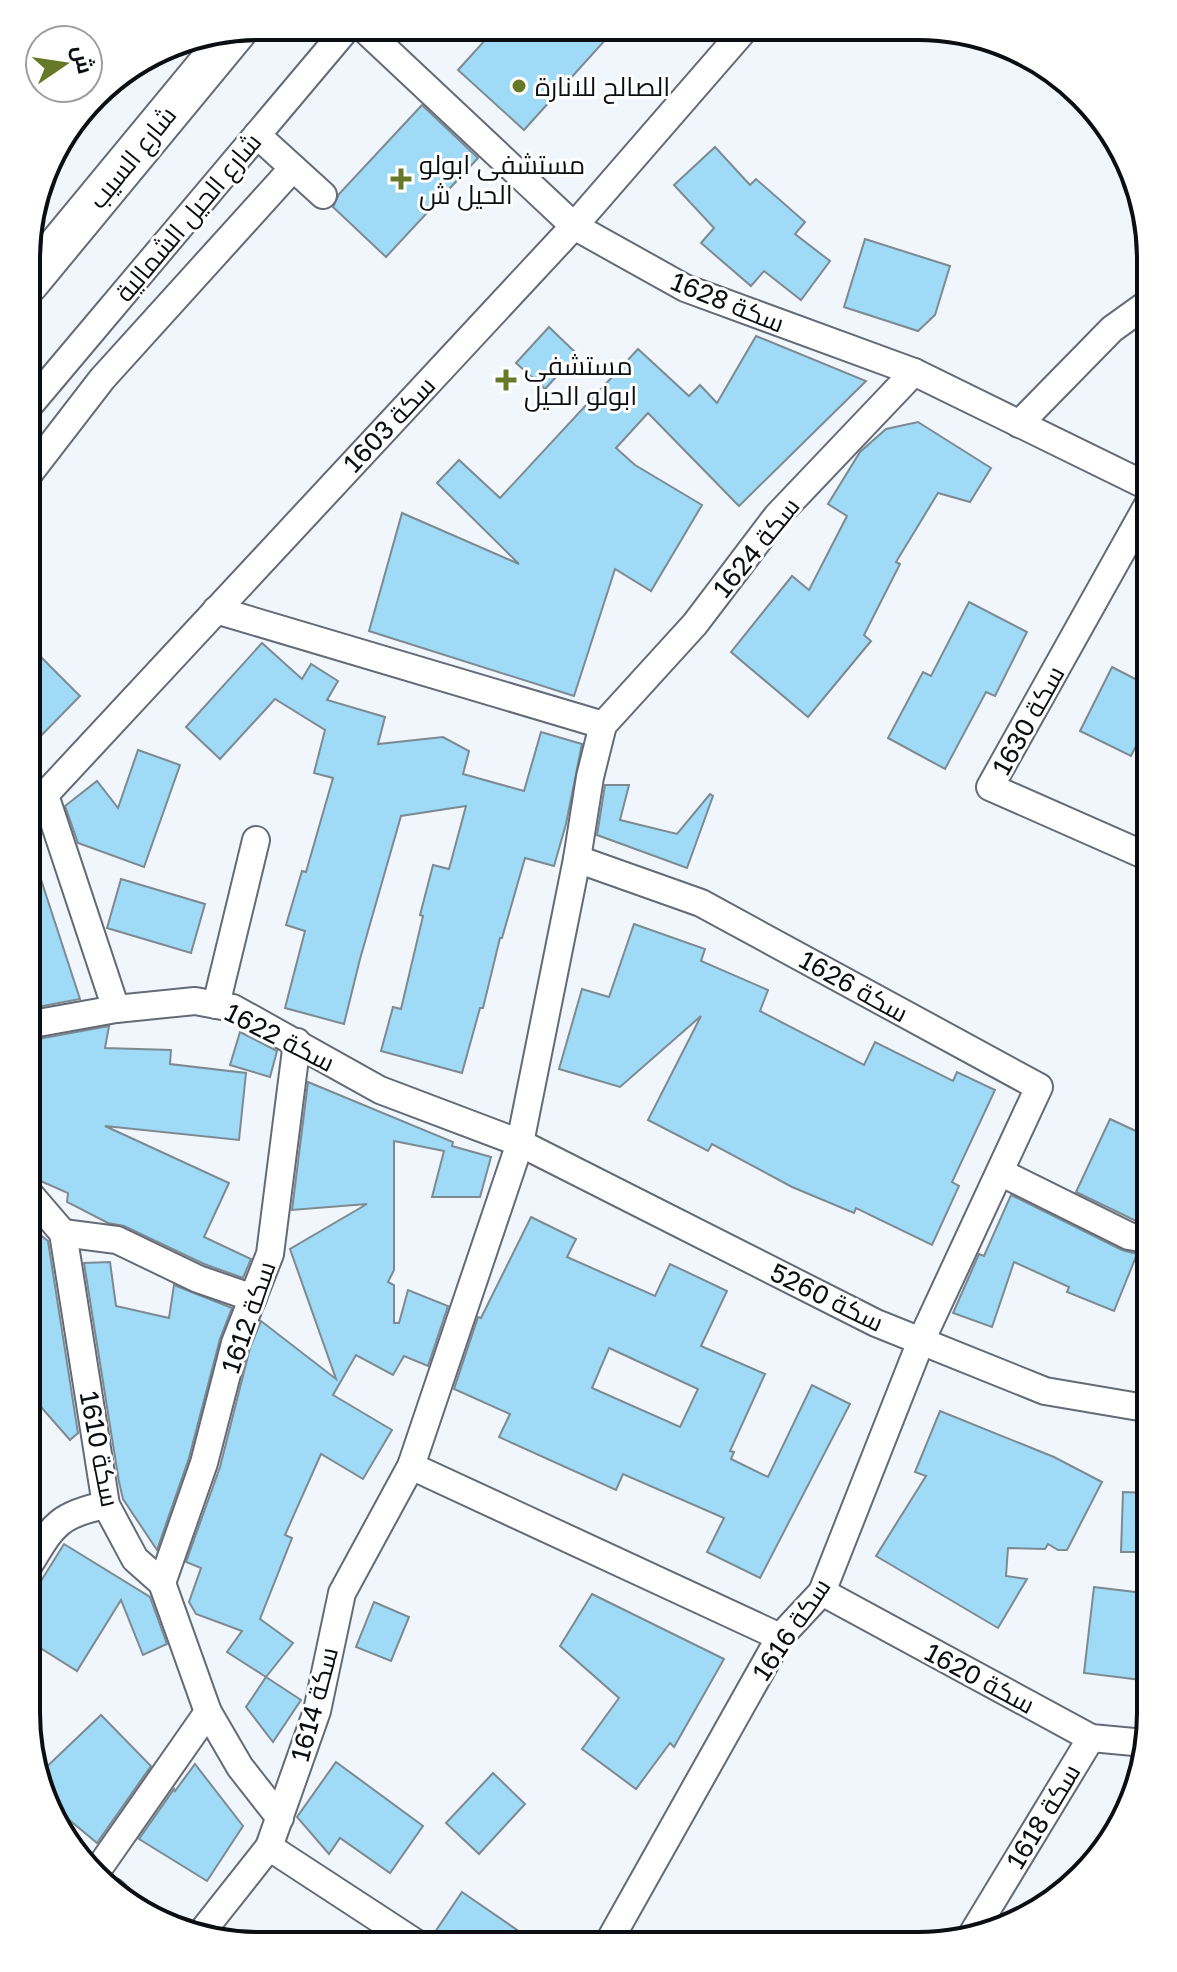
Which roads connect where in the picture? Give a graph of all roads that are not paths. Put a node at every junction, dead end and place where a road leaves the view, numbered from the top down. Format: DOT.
graph roads {
  1 [pos="337,40"];
  2 [pos="376,40"];
  3 [pos="735,40"];
  4 [pos="226,43"];
  5 [pos="257,135"];
  6 [pos="293,168"];
  7 [pos="323,195"];
  8 [pos="574,226"];
  9 [pos="40,268"];
  10 [pos="1137,311"];
  11 [pos="75,352"];
  12 [pos="914,372"];
  13 [pos="102,379"];
  14 [pos="40,393"];
  15 [pos="1019,424"];
  16 [pos="40,459"];
  17 [pos="1137,481"];
  18 [pos="1137,524"];
  19 [pos="216,610"];
  20 [pos="603,725"];
  21 [pos="40,800"];
  22 [pos="40,814"];
  23 [pos="256,840"];
  24 [pos="1137,852"];
  25 [pos="577,859"];
  26 [pos="216,1005"];
  27 [pos="116,1009"];
  28 [pos="40,1023"];
  29 [pos="297,1042"];
  30 [pos="520,1143"];
  31 [pos="1000,1172"];
  32 [pos="40,1206"];
  33 [pos="63,1233"];
  34 [pos="1137,1237"];
  35 [pos="253,1298"];
  36 [pos="921,1341"];
  37 [pos="1137,1407"];
  38 [pos="411,1466"];
  39 [pos="106,1505"];
  40 [pos="40,1548"];
  41 [pos="162,1583"];
  42 [pos="822,1592"];
  43 [pos="780,1637"];
  44 [pos="208,1712"];
  45 [pos="1091,1738"];
  46 [pos="1135,1742"];
  47 [pos="280,1818"];
  48 [pos="269,1847"];
  49 [pos="101,1865"];
  50 [pos="979,1923"];
  51 [pos="207,1926"];
  52 [pos="399,1932"];
  53 [pos="614,1932"];
  1 -- 5 [label="street, شارع الحيل الشمالية"];
  2 -- 8 [label="street, سكة 1628"];
  3 -- 8 [label="street, سكة 1603"];
  4 -- 9 [label="highway, شارع السيب"];
  5 -- 6 [label="street"];
  5 -- 11 [label="street, شارع الحيل الشمالية"];
  6 -- 7 [label="street"];
  6 -- 13 [label="street"];
  8 -- 12 [label="street, سكة 1628"];
  8 -- 19 [label="street, سكة 1603"];
  10 -- 15 [label="street"];
  11 -- 13 [label="street"];
  11 -- 14 [label="street, شارع الحيل الشمالية"];
  12 -- 15 [label="street, سكة 1628"];
  12 -- 20 [label="street, سكة 1624"];
  13 -- 16 [label="street"];
  15 -- 17 [label="street, سكة 1628"];
  18 -- 24 [label="street, سكة 1630"];
  19 -- 20 [label="street"];
  19 -- 21 [label="street, سكة 1603"];
  20 -- 25 [label="street, سكة 1624"];
  22 -- 27 [label="street"];
  23 -- 26 [label="street"];
  25 -- 30 [label="street, سكة 1624"];
  25 -- 31 [label="street, سكة 1626"];
  26 -- 27 [label="street, سكة 1622"];
  26 -- 29 [label="street, سكة 1622"];
  27 -- 28 [label="street, سكة 1622"];
  29 -- 30 [label="street, سكة 1622"];
  29 -- 35 [label="street, سكة 1612"];
  30 -- 36 [label="street, سكة 5260"];
  30 -- 38 [label="street, سكة 1614"];
  31 -- 34 [label="street"];
  31 -- 36 [label="street, سكة 1626"];
  32 -- 33 [label="street"];
  33 -- 35 [label="street"];
  33 -- 39 [label="street, سكة 1610"];
  35 -- 41 [label="street, سكة 1612"];
  36 -- 37 [label="street, سكة 5260"];
  36 -- 42 [label="street, سكة 1616"];
  38 -- 43 [label="street"];
  38 -- 47 [label="street, سكة 1614"];
  39 -- 40 [label="street"];
  39 -- 41 [label="street, سكة 1610"];
  41 -- 44 [label="street, سكة 1610"];
  42 -- 43 [label="street, سكة 1616"];
  42 -- 45 [label="street, سكة 1620"];
  43 -- 53 [label="street, سكة 1616"];
  44 -- 47 [label="street, سكة 1610"];
  44 -- 49 [label="street"];
  45 -- 46 [label="street, سكة 1620"];
  45 -- 50 [label="street, سكة 1618"];
  47 -- 48 [label="street, سكة 1614"];
  48 -- 51 [label="street, سكة 1614"];
  48 -- 52 [label="street"];
}
